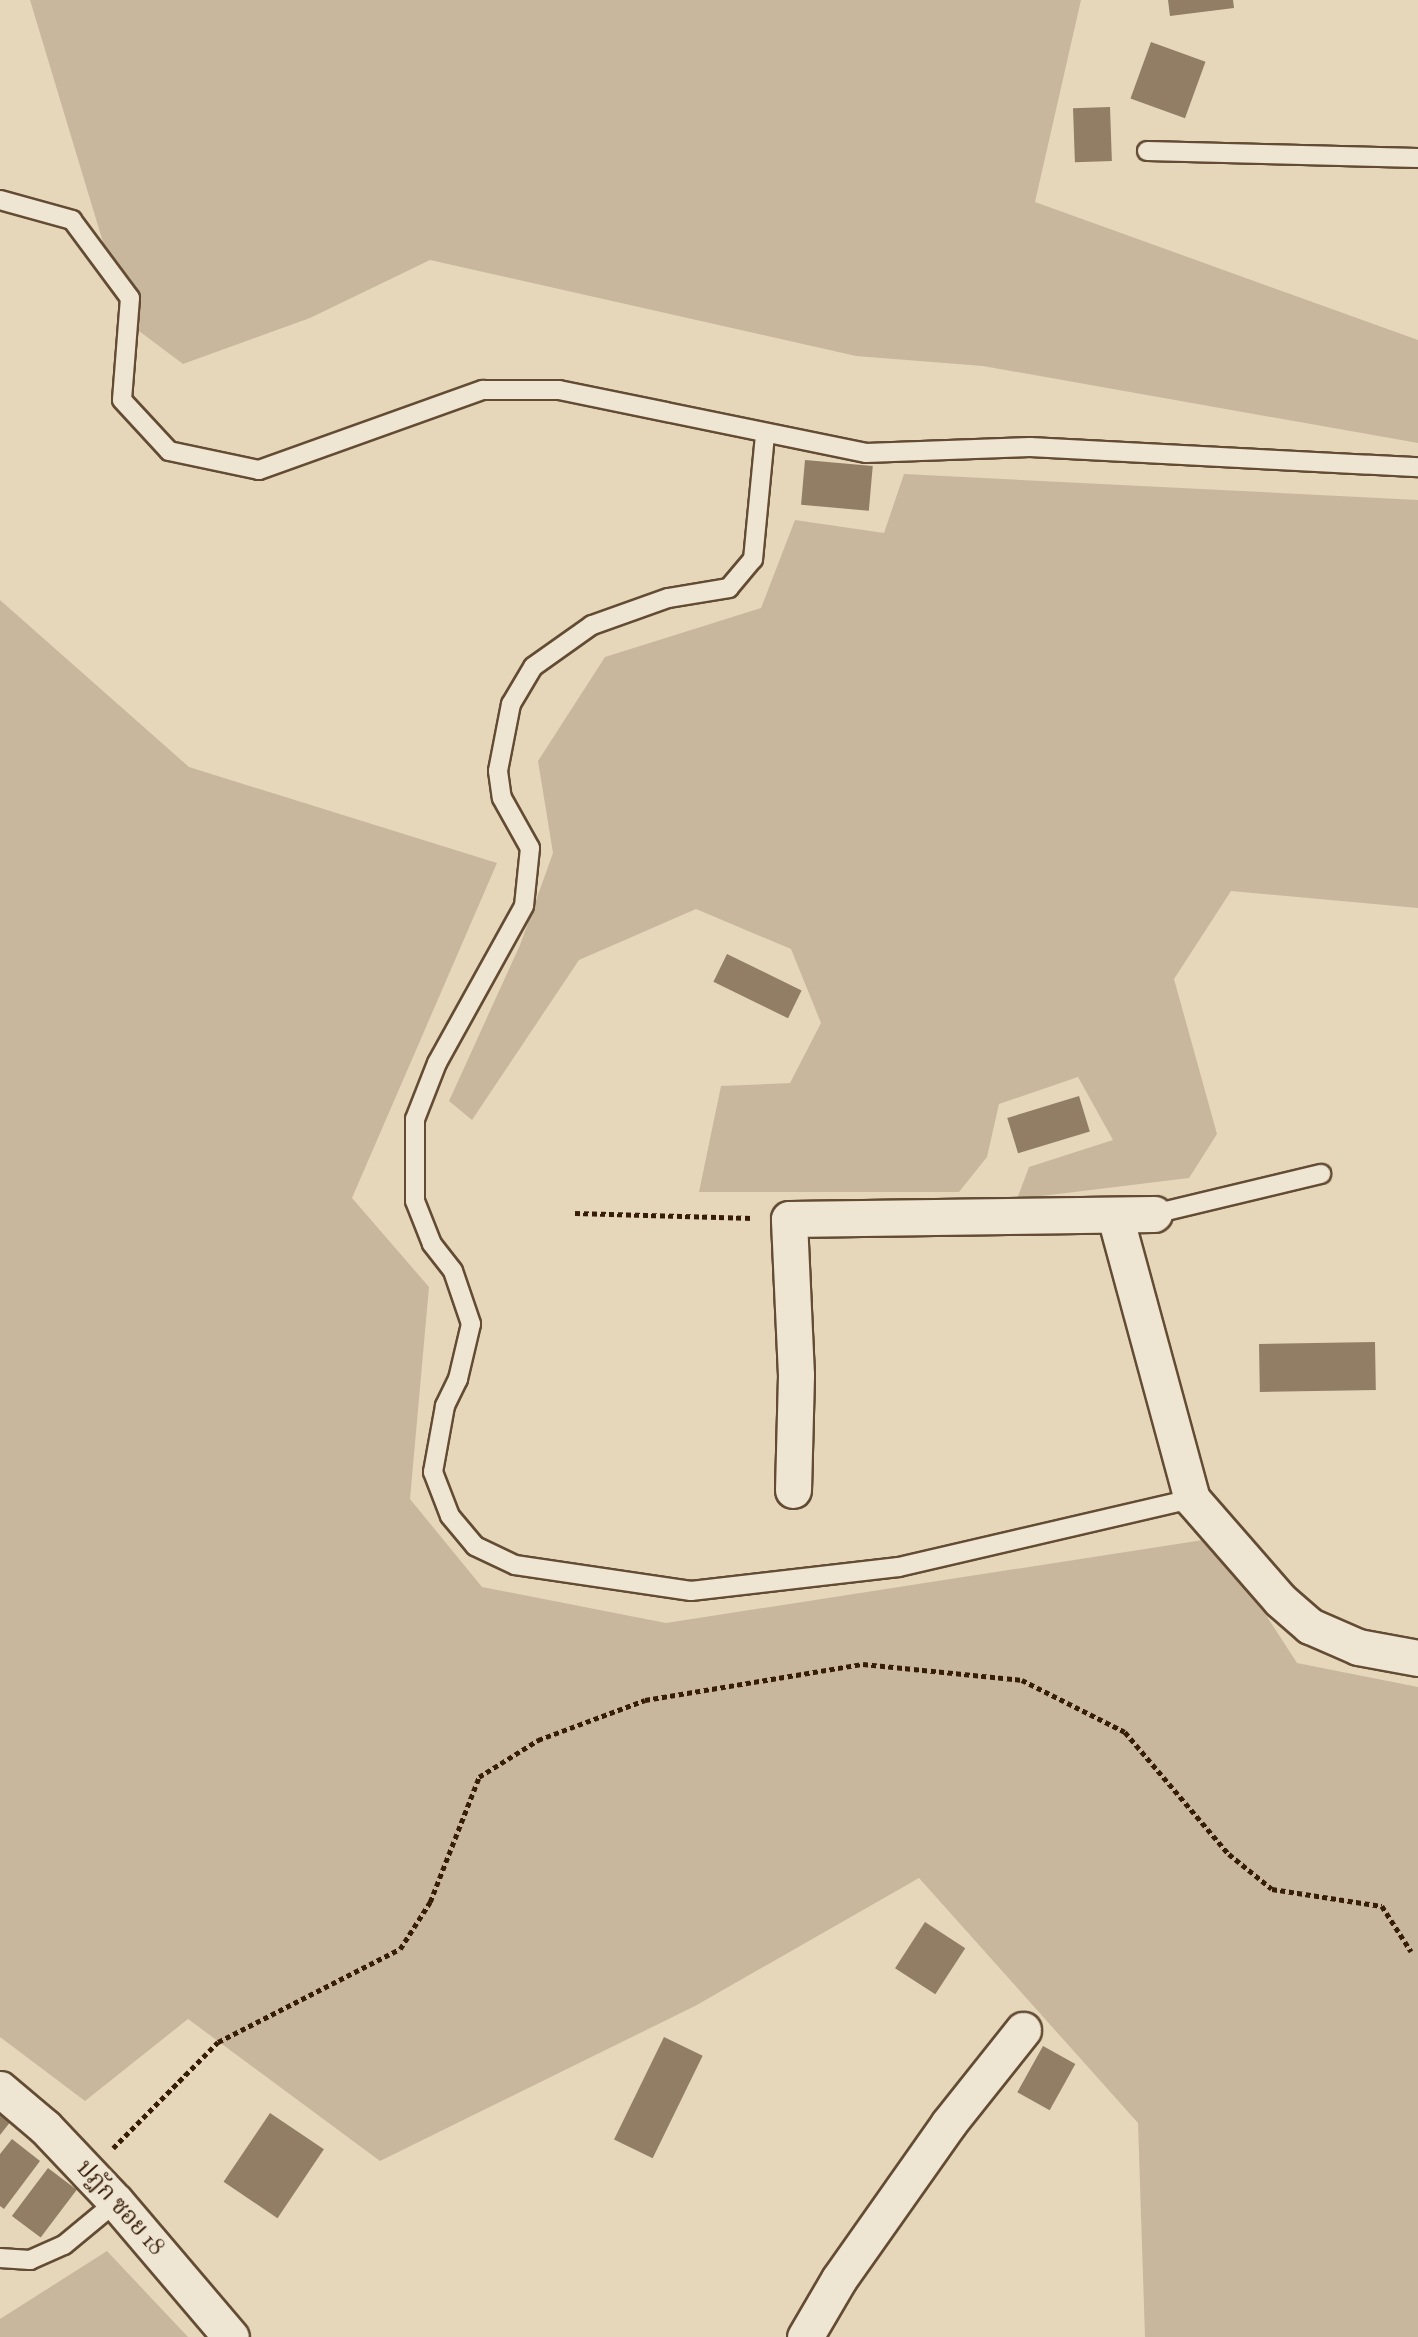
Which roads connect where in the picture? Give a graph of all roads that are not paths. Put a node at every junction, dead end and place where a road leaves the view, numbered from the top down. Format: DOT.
graph roads {
  1 [pos="1147,150"];
  2 [pos="1418,158"];
  3 [pos="0,200"];
  4 [pos="765,435"];
  5 [pos="1418,467"];
  6 [pos="1321,1174"];
  7 [pos="1154,1214"];
  8 [pos="1115,1216"];
  9 [pos="793,1490"];
  10 [pos="1192,1499"];
  11 [pos="1418,1658"];
  12 [pos="1023,2030"];
  13 [pos="0,2089"];
  14 [pos="116,2202"];
  15 [pos="0,2258"];
  16 [pos="231,2337"];
  17 [pos="805,2337"];
  1 -- 2 [label="lane"];
  3 -- 4 [label="lane"];
  4 -- 5 [label="lane"];
  4 -- 10 [label="lane"];
  6 -- 7 [label="lane"];
  7 -- 8 [label="street"];
  8 -- 9 [label="street"];
  8 -- 10 [label="street"];
  10 -- 11 [label="street"];
  12 -- 17 [label="street"];
  13 -- 14 [label="street, ปฎัก ซอย 18"];
  14 -- 15 [label="lane"];
  14 -- 16 [label="street, ปฎัก ซอย 18"];
}
